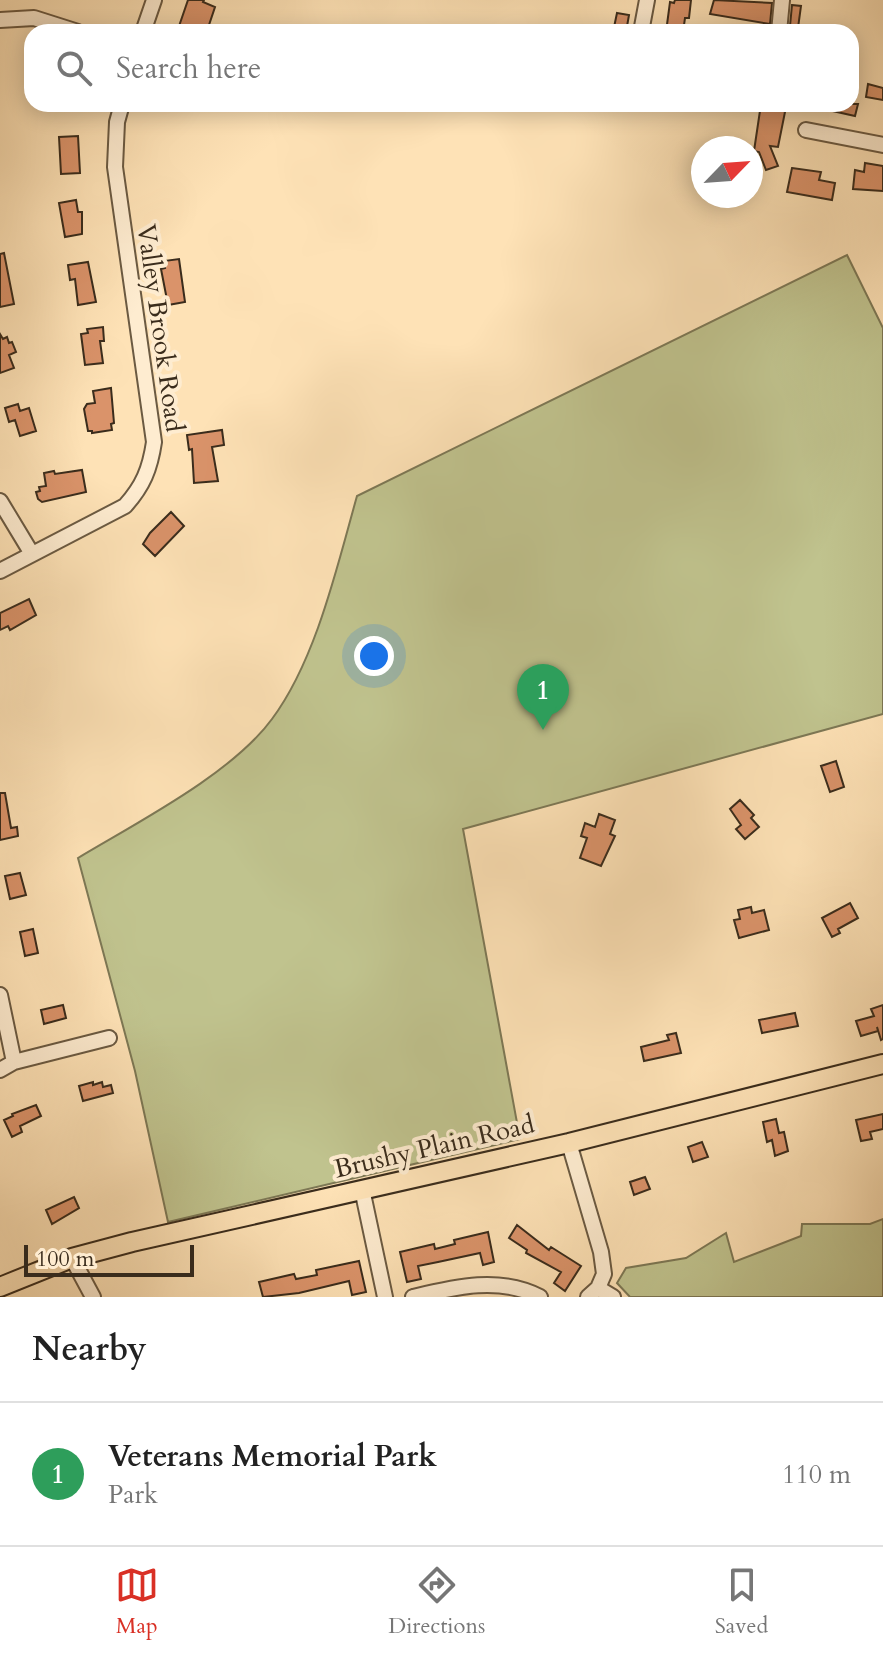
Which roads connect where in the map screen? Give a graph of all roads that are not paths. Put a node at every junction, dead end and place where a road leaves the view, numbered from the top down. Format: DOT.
graph roads {
  1 [pos="154,0"];
  2 [pos="647,0"];
  3 [pos="782,0"];
  4 [pos="0,20"];
  5 [pos="53,24"];
  6 [pos="146,24"];
  7 [pos="642,24"];
  8 [pos="780,24"];
  9 [pos="120,112"];
  10 [pos="806,130"];
  11 [pos="883,145"];
  12 [pos="0,501"];
  13 [pos="32,554"];
  14 [pos="0,571"];
  15 [pos="0,995"];
  16 [pos="109,1038"];
  17 [pos="14,1062"];
  18 [pos="883,1064"];
  19 [pos="0,1070"];
  20 [pos="569,1143"];
  21 [pos="362,1189"];
  22 [pos="72,1258"];
  23 [pos="0,1287"];
  24 [pos="593,1293"];
  25 [pos="93,1297"];
  26 [pos="385,1297"];
  27 [pos="413,1297"];
  28 [pos="540,1297"];
  29 [pos="613,1297"];
  1 -- 6 [label="street"];
  2 -- 7 [label="street"];
  3 -- 8 [label="street"];
  4 -- 5 [label="street"];
  9 -- 13 [label="street, Valley Brook Road"];
  10 -- 11 [label="street"];
  12 -- 13 [label="street"];
  13 -- 14 [label="street, Valley Brook Road"];
  15 -- 17 [label="street"];
  16 -- 17 [label="street"];
  17 -- 19 [label="street"];
  18 -- 20 [label="main road, Brushy Plain Road"];
  20 -- 21 [label="main road, Brushy Plain Road"];
  20 -- 24 [label="street"];
  21 -- 22 [label="main road, Brushy Plain Road"];
  21 -- 26 [label="street"];
  22 -- 23 [label="main road, Brushy Plain Road"];
  22 -- 25 [label="street"];
  24 -- 29 [label="street"];
  27 -- 28 [label="street"];
}
